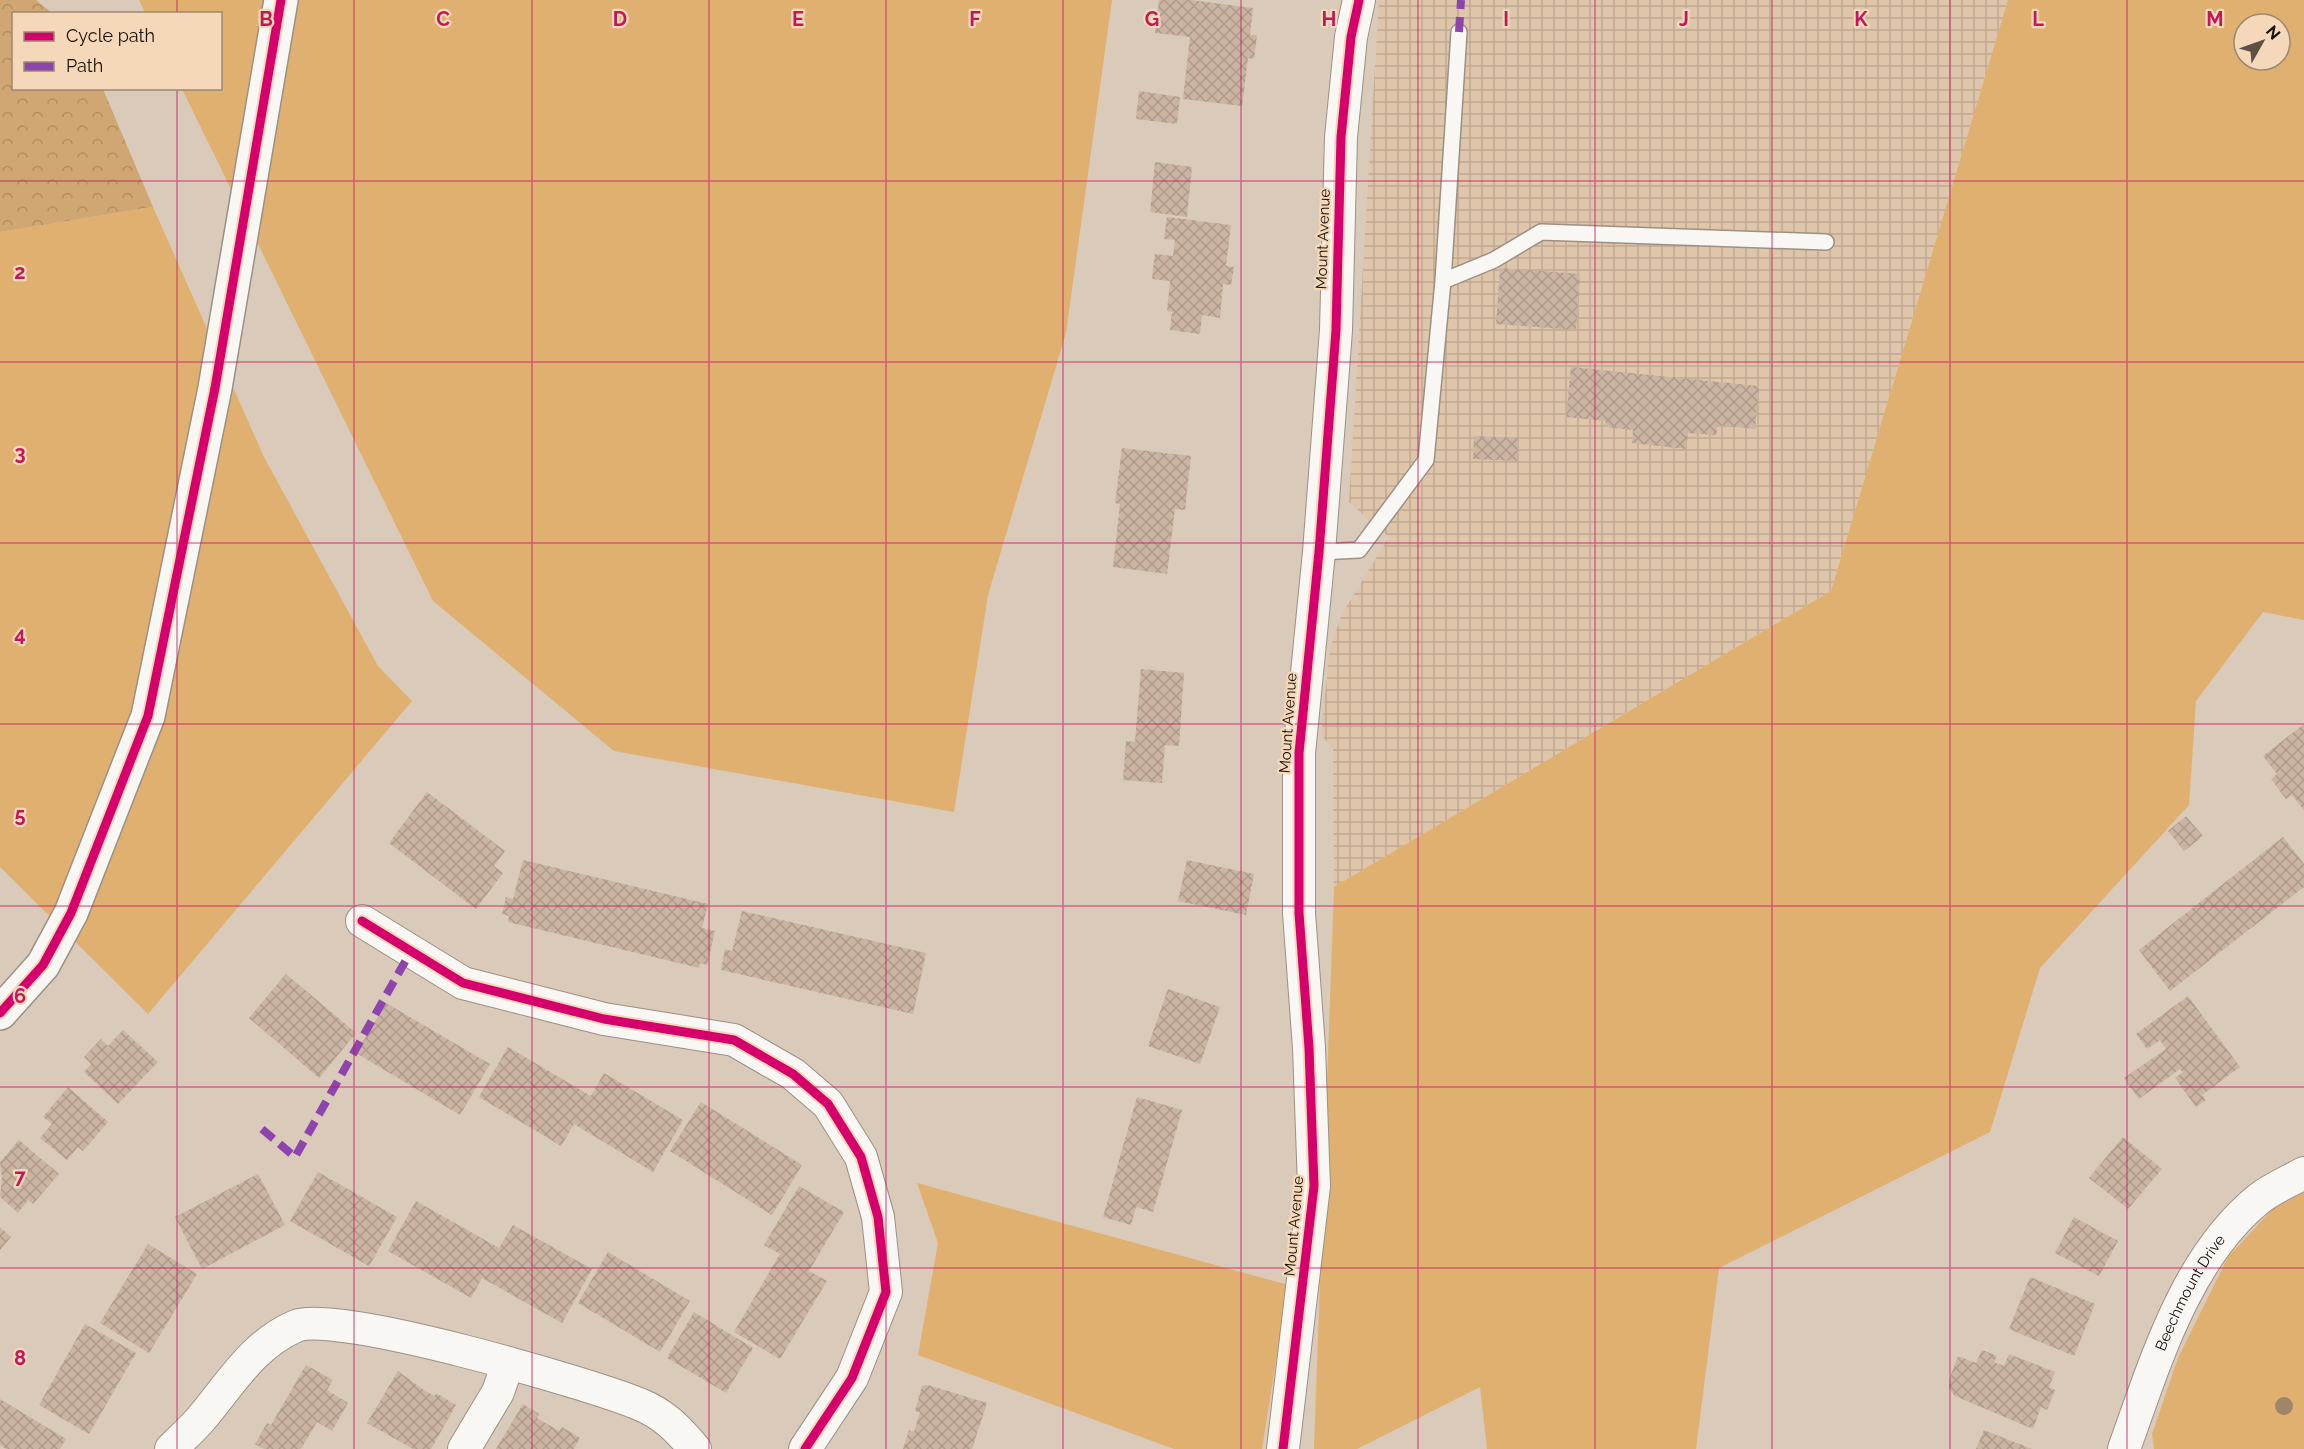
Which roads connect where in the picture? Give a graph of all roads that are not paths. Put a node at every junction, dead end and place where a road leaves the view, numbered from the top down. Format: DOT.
graph roads {
  1 [pos="281,0"];
  2 [pos="1359,0"];
  3 [pos="1459,32"];
  4 [pos="1826,242"];
  5 [pos="1443,281"];
  6 [pos="1319,552"];
  7 [pos="362,921"];
  8 [pos="0,1013"];
  9 [pos="2304,1173"];
  10 [pos="508,1363"];
  11 [pos="171,1449"];
  12 [pos="464,1449"];
  13 [pos="694,1449"];
  14 [pos="805,1449"];
  15 [pos="1283,1449"];
  16 [pos="2124,1449"];
  1 -- 8 [label="street"];
  2 -- 6 [label="street, Mount Avenue"];
  3 -- 5 [label="lane"];
  4 -- 5 [label="lane"];
  5 -- 6 [label="lane"];
  6 -- 15 [label="street, Mount Avenue"];
  7 -- 14 [label="street"];
  9 -- 16 [label="street, Beechmount Drive"];
  10 -- 11 [label="street"];
  10 -- 12 [label="street"];
  10 -- 13 [label="street"];
}
